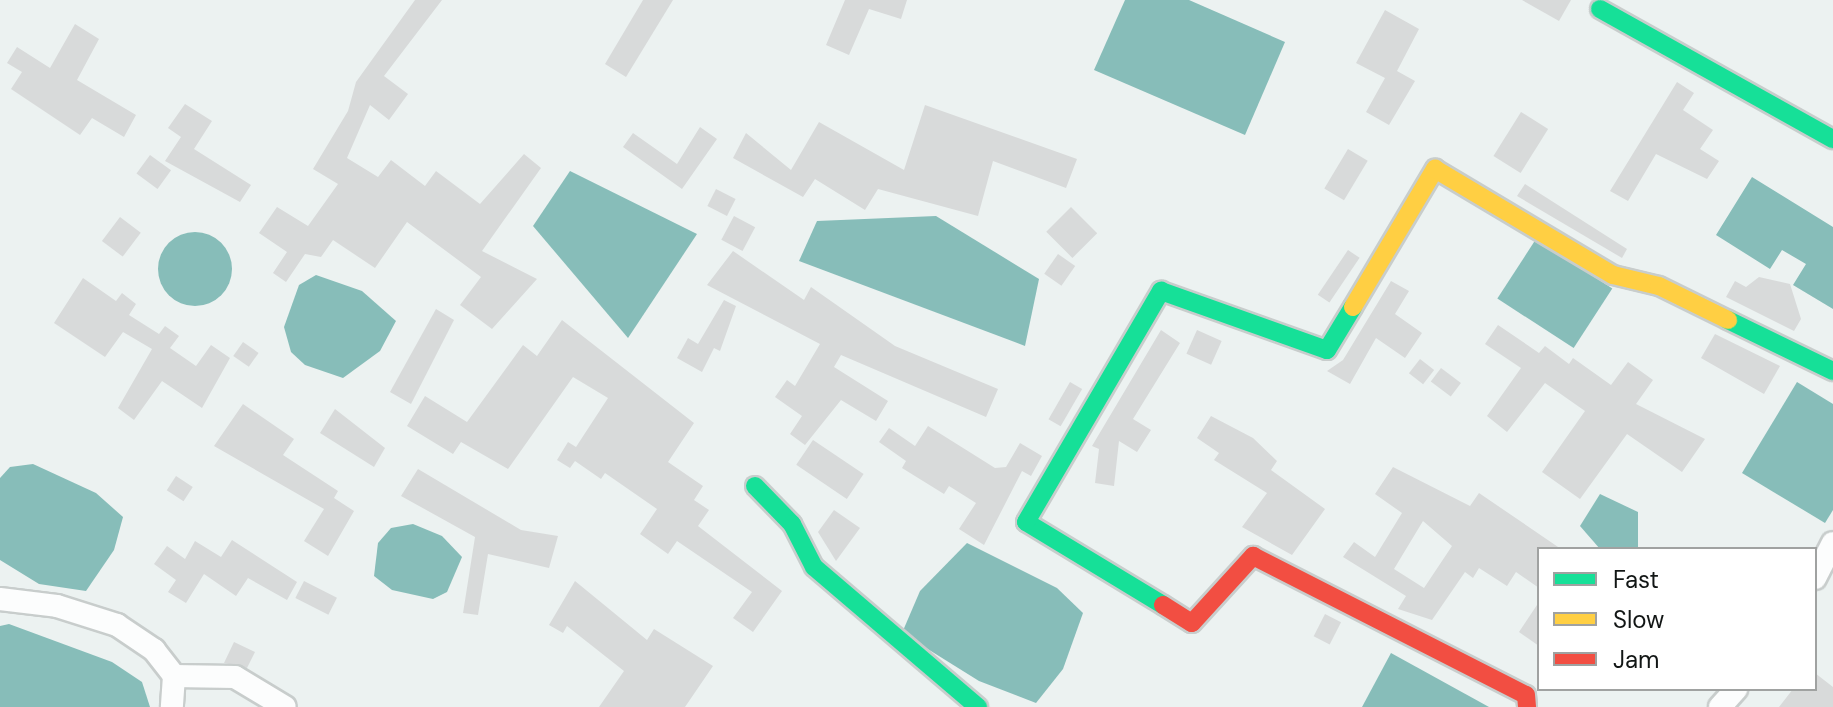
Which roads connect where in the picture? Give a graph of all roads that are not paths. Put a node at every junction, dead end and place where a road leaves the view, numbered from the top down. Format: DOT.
graph roads {
  1 [pos="1600,9"];
  2 [pos="1833,139"];
  3 [pos="1833,371"];
  4 [pos="755,486"];
  5 [pos="1833,543"];
  6 [pos="1817,574"];
  7 [pos="0,599"];
  8 [pos="174,676"];
  9 [pos="172,707"];
  10 [pos="285,707"];
  11 [pos="978,707"];
  12 [pos="1527,707"];
  1 -- 2 [label="street"];
  3 -- 12 [label="street"];
  4 -- 11 [label="street"];
  5 -- 6 [label="street"];
  7 -- 8 [label="street"];
  8 -- 9 [label="street"];
  8 -- 10 [label="street"];
}
